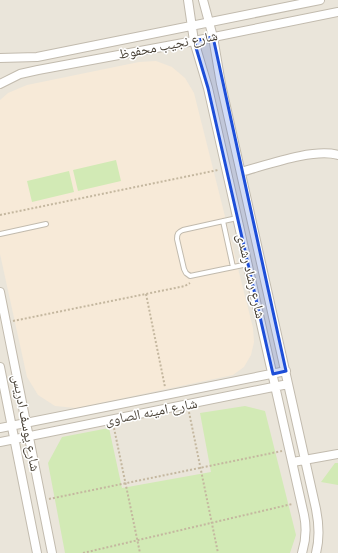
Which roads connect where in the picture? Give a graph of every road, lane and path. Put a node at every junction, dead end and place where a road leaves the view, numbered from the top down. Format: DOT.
graph roads {
  1 [pos="188,0"];
  2 [pos="203,0"];
  3 [pos="320,0"];
  4 [pos="311,1"];
  5 [pos="338,12"];
  6 [pos="210,22"];
  7 [pos="191,26"];
  8 [pos="214,37"];
  9 [pos="194,41"];
  10 [pos="0,58"];
  11 [pos="0,84"];
  12 [pos="338,155"];
  13 [pos="238,162"];
  14 [pos="226,167"];
  15 [pos="241,172"];
  16 [pos="0,215"];
  17 [pos="238,218"];
  18 [pos="223,221"];
  19 [pos="46,224"];
  20 [pos="0,234"];
  21 [pos="248,264"];
  22 [pos="233,267"];
  23 [pos="195,275"];
  24 [pos="0,292"];
  25 [pos="146,294"];
  26 [pos="6,323"];
  27 [pos="0,367"];
  28 [pos="286,371"];
  29 [pos="273,374"];
  30 [pos="288,384"];
  31 [pos="276,387"];
  32 [pos="166,395"];
  33 [pos="188,404"];
  34 [pos="112,419"];
  35 [pos="26,423"];
  36 [pos="12,426"];
  37 [pos="0,428"];
  38 [pos="29,436"];
  39 [pos="14,439"];
  40 [pos="0,442"];
  41 [pos="290,449"];
  42 [pos="338,454"];
  43 [pos="305,460"];
  44 [pos="292,462"];
  45 [pos="201,468"];
  46 [pos="126,483"];
  47 [pos="42,501"];
  48 [pos="301,502"];
  49 [pos="212,523"];
  50 [pos="138,540"];
  51 [pos="37,553"];
  52 [pos="52,553"];
  53 [pos="83,553"];
  54 [pos="140,553"];
  55 [pos="218,553"];
  56 [pos="302,553"];
  57 [pos="316,553"];
  1 -- 7 [label="street, شارع رشاد رشدى"];
  2 -- 6 [label="street, شارع رشاد رشدى"];
  3 -- 4 [label="street, شارع نجيب محفوظ"];
  4 -- 6 [label="street, شارع نجيب محفوظ"];
  5 -- 8 [label="street, شارع نجيب محفوظ"];
  6 -- 7 [label="street, شارع نجيب محفوظ"];
  6 -- 8 [label="street, شارع رشاد رشدى"];
  7 -- 9 [label="street, شارع رشاد رشدى"];
  7 -- 10 [label="street, شارع نجيب محفوظ"];
  8 -- 9 [label="street, شارع نجيب محفوظ"];
  8 -- 13 [label="street, شارع رشاد رشدى"];
  9 -- 11 [label="street, شارع نجيب محفوظ"];
  9 -- 14 [label="street, شارع رشاد رشدى"];
  12 -- 15 [label="street"];
  13 -- 14 [label="street"];
  13 -- 15 [label="street, شارع رشاد رشدى"];
  14 -- 16 [label="path"];
  14 -- 17 [label="street, شارع رشاد رشدى"];
  15 -- 28 [label="street, شارع رشاد رشدى"];
  17 -- 18 [label="lane"];
  17 -- 21 [label="street, شارع رشاد رشدى"];
  18 -- 22 [label="lane"];
  18 -- 23 [label="lane"];
  19 -- 20 [label="lane"];
  21 -- 22 [label="lane"];
  21 -- 29 [label="street, شارع رشاد رشدى"];
  22 -- 23 [label="lane"];
  23 -- 25 [label="path"];
  24 -- 26 [label="street, شارع يوسف ادريس"];
  25 -- 26 [label="path"];
  25 -- 32 [label="path"];
  26 -- 35 [label="street, شارع يوسف ادريس"];
  27 -- 36 [label="street, شارع يوسف ادريس"];
  28 -- 29 [label="street, شارع امينه الصاوى"];
  28 -- 30 [label="street, شارع رشاد رشدى"];
  29 -- 31 [label="street, شارع رشاد رشدى"];
  29 -- 32 [label="street, شارع امينه الصاوى"];
  30 -- 31 [label="street, شارع امينه الصاوى"];
  30 -- 43 [label="street, شارع رشاد رشدى"];
  31 -- 33 [label="street, شارع امينه الصاوى"];
  31 -- 41 [label="street, شارع رشاد رشدى"];
  32 -- 35 [label="street, شارع امينه الصاوى"];
  33 -- 34 [label="street, شارع امينه الصاوى"];
  33 -- 45 [label="path"];
  34 -- 38 [label="street, شارع امينه الصاوى"];
  34 -- 46 [label="path"];
  35 -- 36 [label="street, شارع امينه الصاوى"];
  35 -- 38 [label="street, شارع يوسف ادريس"];
  36 -- 37 [label="street, شارع امينه الصاوى"];
  36 -- 39 [label="street, شارع يوسف ادريس"];
  38 -- 39 [label="street, شارع امينه الصاوى"];
  38 -- 47 [label="street, شارع يوسف ادريس"];
  39 -- 40 [label="street, شارع امينه الصاوى"];
  39 -- 51 [label="street, شارع يوسف ادريس"];
  41 -- 44 [label="street, شارع رشاد رشدى"];
  41 -- 45 [label="path"];
  42 -- 43 [label="street"];
  43 -- 44 [label="street"];
  43 -- 57 [label="street, شارع رشاد رشدى"];
  44 -- 48 [label="street, شارع رشاد رشدى"];
  45 -- 46 [label="path"];
  45 -- 49 [label="path"];
  46 -- 47 [label="path"];
  46 -- 50 [label="path"];
  47 -- 52 [label="street, شارع يوسف ادريس"];
  48 -- 49 [label="path"];
  48 -- 56 [label="street, شارع رشاد رشدى"];
  49 -- 50 [label="path"];
  49 -- 55 [label="path"];
  50 -- 53 [label="path"];
  50 -- 54 [label="path"];
}
